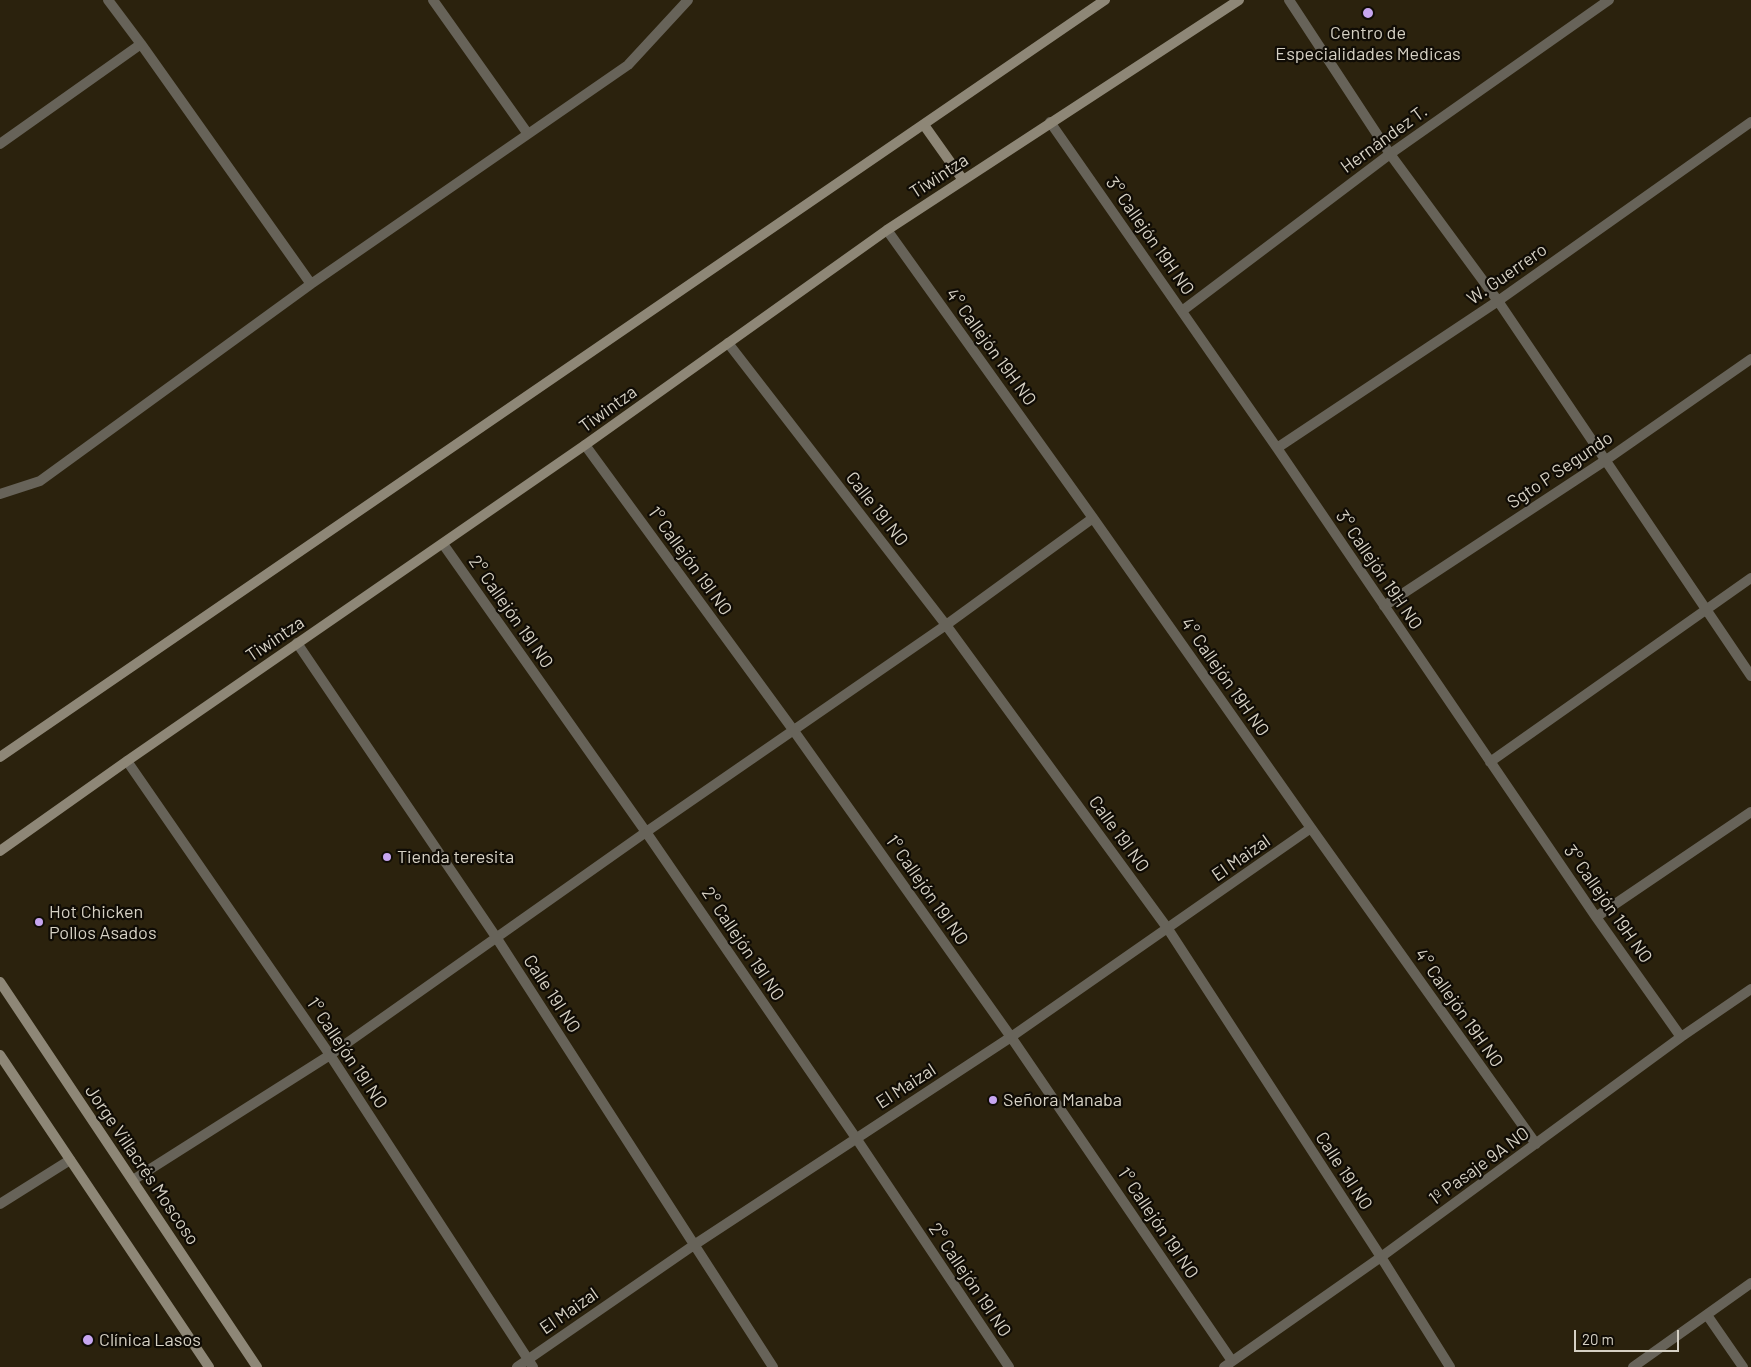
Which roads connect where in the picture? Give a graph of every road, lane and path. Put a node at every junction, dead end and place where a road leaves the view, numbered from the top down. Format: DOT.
graph roads {
  1 [pos="108,0"];
  2 [pos="433,0"];
  3 [pos="688,0"];
  4 [pos="1105,0"];
  5 [pos="1239,0"];
  6 [pos="1290,0"];
  7 [pos="1609,0"];
  8 [pos="141,44"];
  9 [pos="1050,122"];
  10 [pos="1751,122"];
  11 [pos="924,125"];
  12 [pos="528,134"];
  13 [pos="0,144"];
  14 [pos="1390,154"];
  15 [pos="963,180"];
  16 [pos="887,230"];
  17 [pos="310,284"];
  18 [pos="1498,301"];
  19 [pos="1182,311"];
  20 [pos="728,343"];
  21 [pos="1751,359"];
  22 [pos="585,445"];
  23 [pos="1277,448"];
  24 [pos="1606,460"];
  25 [pos="0,494"];
  26 [pos="1093,518"];
  27 [pos="443,544"];
  28 [pos="1751,578"];
  29 [pos="1384,606"];
  30 [pos="1706,609"];
  31 [pos="946,625"];
  32 [pos="297,643"];
  33 [pos="1751,676"];
  34 [pos="794,731"];
  35 [pos="0,757"];
  36 [pos="127,761"];
  37 [pos="1490,762"];
  38 [pos="1751,812"];
  39 [pos="1311,828"];
  40 [pos="646,832"];
  41 [pos="0,851"];
  42 [pos="1596,917"];
  43 [pos="1168,929"];
  44 [pos="496,937"];
  45 [pos="0,982"];
  46 [pos="1751,989"];
  47 [pos="1681,1036"];
  48 [pos="1011,1037"];
  49 [pos="0,1055"];
  50 [pos="330,1055"];
  51 [pos="856,1138"];
  52 [pos="1536,1144"];
  53 [pos="70,1160"];
  54 [pos="133,1180"];
  55 [pos="0,1204"];
  56 [pos="694,1244"];
  57 [pos="1381,1257"];
  58 [pos="1751,1283"];
  59 [pos="1707,1315"];
  60 [pos="531,1363"];
  61 [pos="1228,1364"];
  62 [pos="209,1367"];
  63 [pos="257,1367"];
  64 [pos="517,1367"];
  65 [pos="773,1367"];
  66 [pos="1010,1367"];
  67 [pos="1450,1367"];
  68 [pos="1633,1367"];
  69 [pos="1743,1367"];
  1 -- 8 [label="street"];
  2 -- 12 [label="street"];
  3 -- 12 [label="street"];
  4 -- 11 [label="street"];
  5 -- 9 [label="street, Tiwintza"];
  6 -- 14 [label="street"];
  7 -- 14 [label="street, Hernández T."];
  8 -- 13 [label="street"];
  8 -- 17 [label="street"];
  9 -- 15 [label="street, Tiwintza"];
  9 -- 19 [label="street, 3° Callejón 19H NO"];
  10 -- 18 [label="street, W. Guerrero"];
  11 -- 15 [label="street"];
  11 -- 35 [label="street"];
  12 -- 17 [label="street"];
  14 -- 18 [label="street"];
  14 -- 19 [label="street, Hernández T."];
  15 -- 16 [label="street, Tiwintza"];
  16 -- 20 [label="street, Tiwintza"];
  16 -- 26 [label="street, 4° Callejón 19H NO"];
  17 -- 25 [label="street"];
  18 -- 23 [label="street, W. Guerrero"];
  18 -- 24 [label="street"];
  19 -- 23 [label="street, 3° Callejón 19H NO"];
  20 -- 22 [label="street, Tiwintza"];
  20 -- 31 [label="street, Calle 19I NO"];
  21 -- 24 [label="street, Sgto P Segundo"];
  22 -- 27 [label="street, Tiwintza"];
  22 -- 34 [label="street, 1° Callejón 19I NO"];
  23 -- 29 [label="street, 3° Callejón 19H NO"];
  24 -- 29 [label="street, Sgto P Segundo"];
  24 -- 30 [label="street"];
  26 -- 31 [label="street"];
  26 -- 39 [label="street, 4° Callejón 19H NO"];
  27 -- 32 [label="street, Tiwintza"];
  27 -- 40 [label="street, 2° Callejón 19I NO"];
  28 -- 30 [label="street"];
  29 -- 37 [label="street, 3° Callejón 19H NO"];
  30 -- 33 [label="street"];
  30 -- 37 [label="street"];
  31 -- 34 [label="street"];
  31 -- 43 [label="street, Calle 19I NO"];
  32 -- 36 [label="street, Tiwintza"];
  32 -- 44 [label="street, Calle 19I NO"];
  34 -- 40 [label="street"];
  34 -- 48 [label="street, 1° Callejón 19I NO"];
  36 -- 41 [label="street, Tiwintza"];
  36 -- 50 [label="street, 1° Callejón 19I NO"];
  37 -- 42 [label="street, 3° Callejón 19H NO"];
  38 -- 42 [label="street"];
  39 -- 43 [label="street, El Maizal"];
  39 -- 52 [label="street, 4° Callejón 19H NO"];
  40 -- 44 [label="street"];
  40 -- 51 [label="street, 2° Callejón 19I NO"];
  42 -- 47 [label="street, 3° Callejón 19H NO"];
  43 -- 48 [label="street, El Maizal"];
  43 -- 57 [label="street, Calle 19I NO"];
  44 -- 50 [label="street"];
  44 -- 56 [label="street, Calle 19I NO"];
  45 -- 54 [label="street, Jorge Villacrés Moscoso"];
  46 -- 47 [label="street, 1º Pasaje 9A NO"];
  47 -- 52 [label="street, 1º Pasaje 9A NO"];
  48 -- 51 [label="street, El Maizal"];
  48 -- 61 [label="street, 1° Callejón 19I NO"];
  49 -- 53 [label="street"];
  50 -- 54 [label="street"];
  50 -- 60 [label="street, 1° Callejón 19I NO"];
  51 -- 56 [label="street, El Maizal"];
  51 -- 66 [label="street, 2° Callejón 19I NO"];
  52 -- 57 [label="street, 1º Pasaje 9A NO"];
  53 -- 55 [label="street"];
  53 -- 62 [label="street"];
  54 -- 63 [label="street, Jorge Villacrés Moscoso"];
  56 -- 60 [label="street, El Maizal"];
  56 -- 65 [label="street, Calle 19I NO"];
  57 -- 61 [label="street, 1º Pasaje 9A NO"];
  57 -- 67 [label="street, Calle 19I NO"];
  58 -- 59 [label="street"];
  59 -- 68 [label="street"];
  59 -- 69 [label="street"];
  60 -- 64 [label="street, El Maizal"];
}
